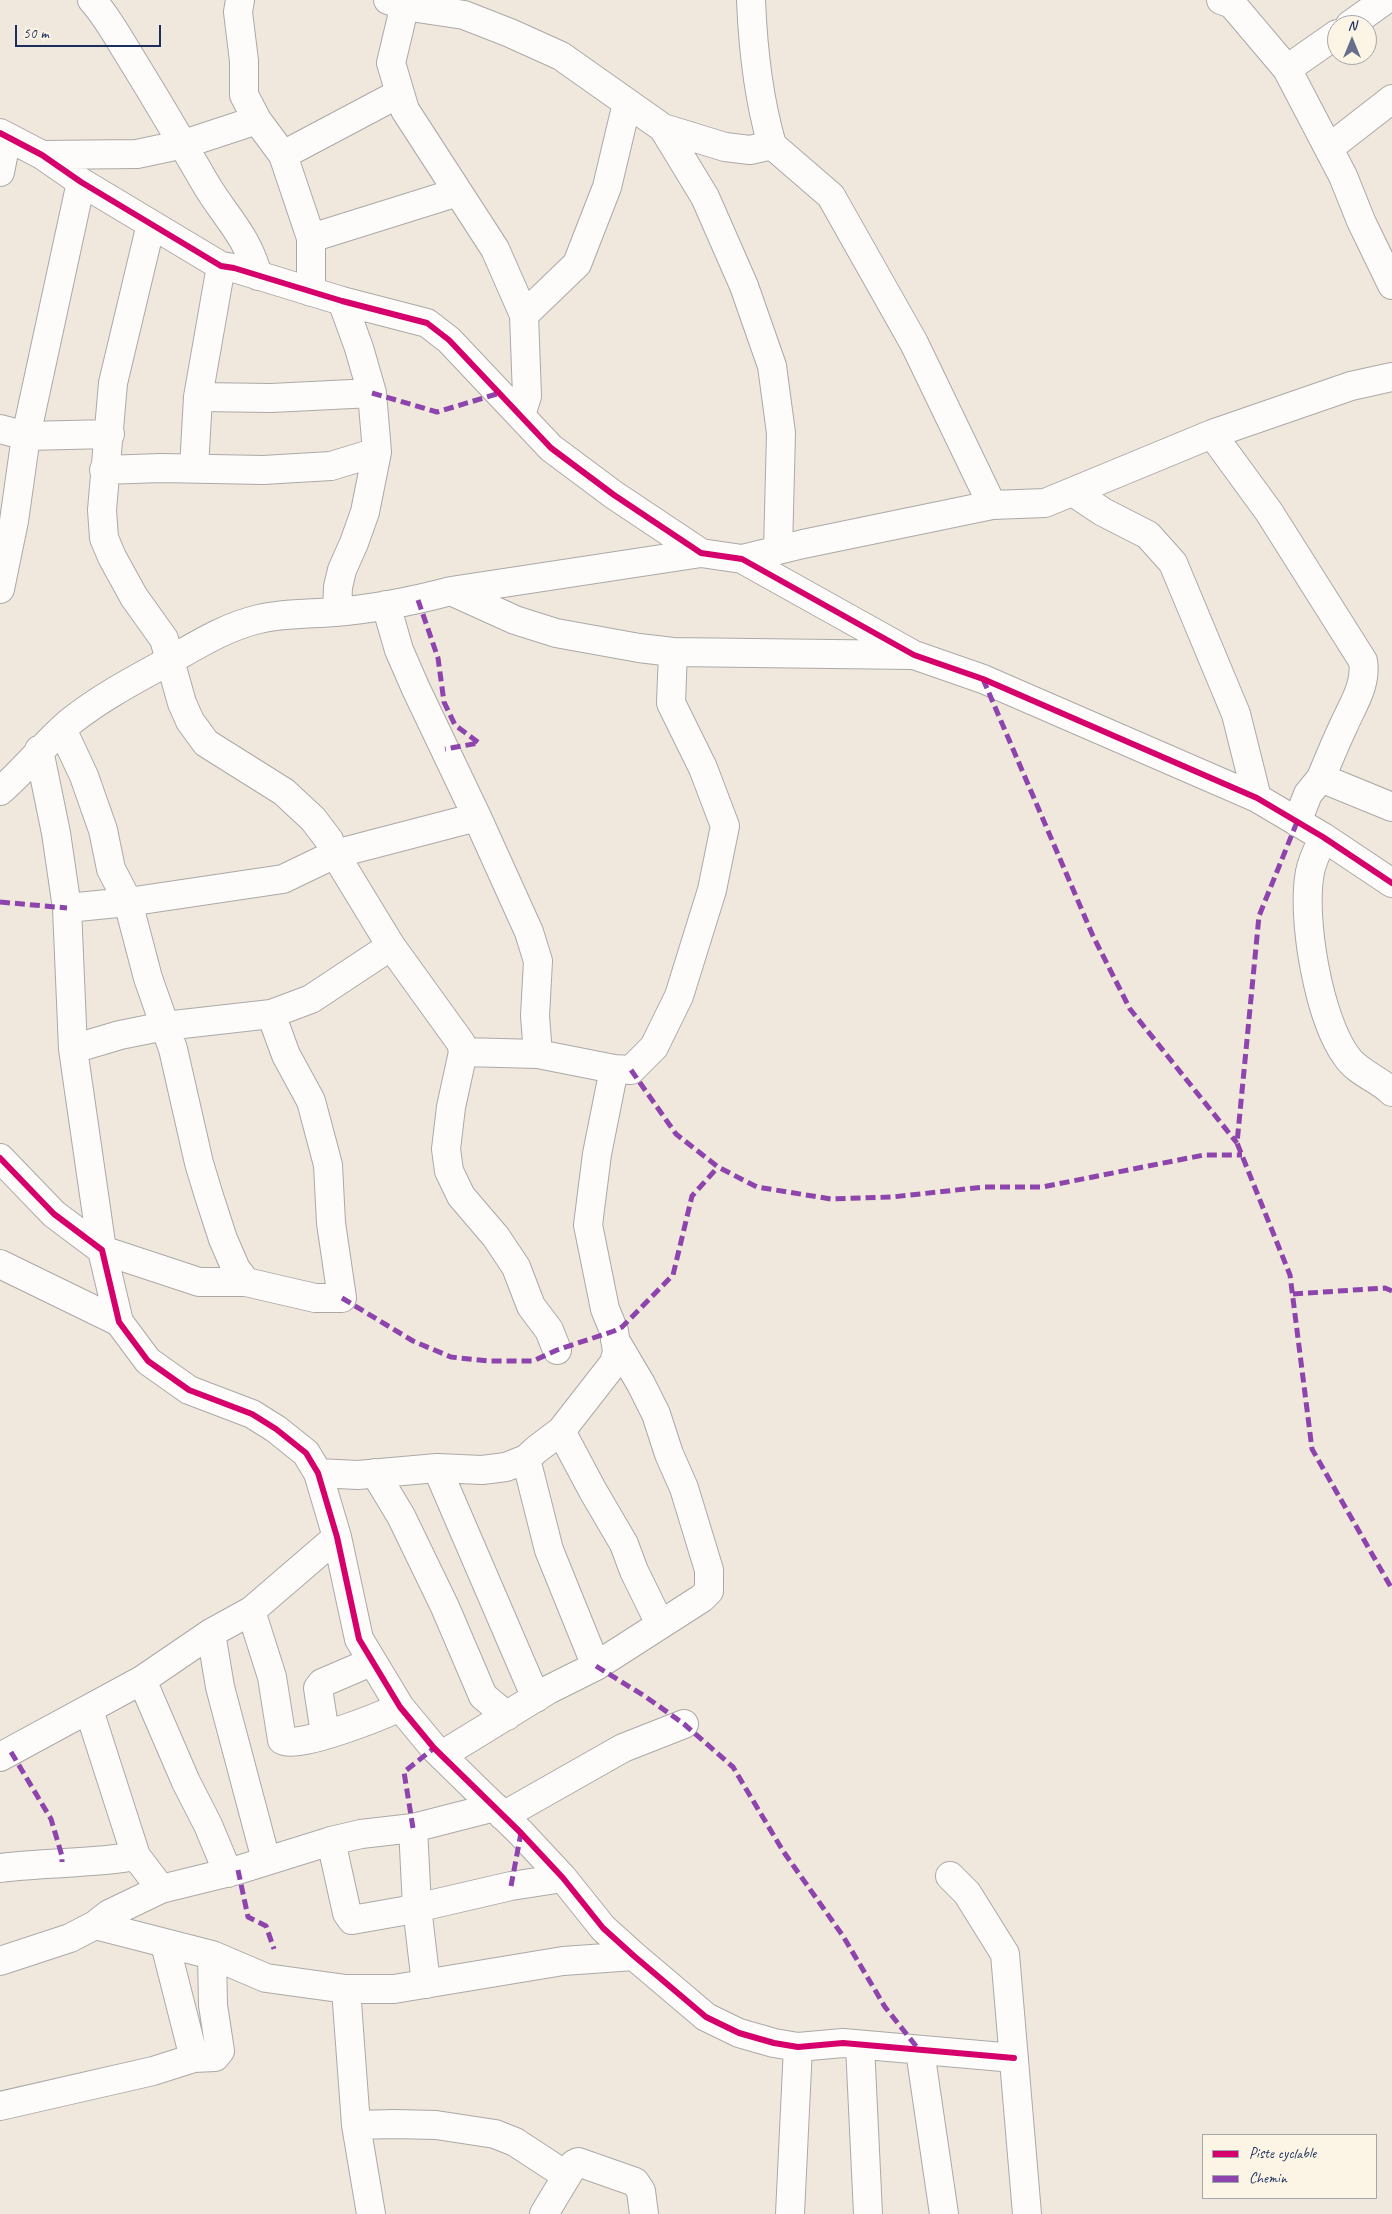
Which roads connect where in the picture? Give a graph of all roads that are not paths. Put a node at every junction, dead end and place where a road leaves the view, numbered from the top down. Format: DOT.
graph roads {
  1 [pos="92,0"];
  2 [pos="240,0"];
  3 [pos="751,0"];
  4 [pos="1384,0"];
  5 [pos="399,2"];
  6 [pos="1230,2"];
  7 [pos="1364,15"];
  8 [pos="1327,41"];
  9 [pos="1287,69"];
  10 [pos="400,93"];
  11 [pos="1392,99"];
  12 [pos="628,103"];
  13 [pos="257,120"];
  14 [pos="663,128"];
  15 [pos="4,135"];
  16 [pos="184,144"];
  17 [pos="772,145"];
  18 [pos="1328,148"];
  19 [pos="42,155"];
  20 [pos="283,155"];
  21 [pos="0,172"];
  22 [pos="81,182"];
  23 [pos="458,192"];
  24 [pos="151,224"];
  25 [pos="311,238"];
  26 [pos="221,266"];
  27 [pos="1389,272"];
  28 [pos="258,276"];
  29 [pos="311,292"];
  30 [pos="342,301"];
  31 [pos="524,315"];
  32 [pos="1392,377"];
  33 [pos="372,393"];
  34 [pos="198,397"];
  35 [pos="521,416"];
  36 [pos="0,429"];
  37 [pos="110,434"];
  38 [pos="1212,434"];
  39 [pos="26,436"];
  40 [pos="377,452"];
  41 [pos="194,468"];
  42 [pos="104,470"];
  43 [pos="1073,492"];
  44 [pos="992,505"];
  45 [pos="778,550"];
  46 [pos="701,553"];
  47 [pos="742,559"];
  48 [pos="0,589"];
  49 [pos="451,591"];
  50 [pos="386,605"];
  51 [pos="337,612"];
  52 [pos="674,652"];
  53 [pos="914,655"];
  54 [pos="169,661"];
  55 [pos="62,729"];
  56 [pos="39,750"];
  57 [pos="1321,778"];
  58 [pos="0,791"];
  59 [pos="1257,798"];
  60 [pos="1392,807"];
  61 [pos="477,817"];
  62 [pos="1297,822"];
  63 [pos="1324,837"];
  64 [pos="335,854"];
  65 [pos="1392,883"];
  66 [pos="128,902"];
  67 [pos="67,908"];
  68 [pos="391,946"];
  69 [pos="271,1014"];
  70 [pos="165,1026"];
  71 [pos="73,1049"];
  72 [pos="463,1052"];
  73 [pos="538,1054"];
  74 [pos="614,1069"];
  75 [pos="1392,1092"];
  76 [pos="0,1158"];
  77 [pos="102,1250"];
  78 [pos="0,1264"];
  79 [pos="246,1282"];
  80 [pos="119,1322"];
  81 [pos="615,1340"];
  82 [pos="557,1350"];
  83 [pos="562,1431"];
  84 [pos="526,1459"];
  85 [pos="437,1468"];
  86 [pos="318,1473"];
  87 [pos="375,1473"];
  88 [pos="337,1537"];
  89 [pos="251,1611"];
  90 [pos="660,1624"];
  91 [pos="211,1633"];
  92 [pos="371,1662"];
  93 [pos="596,1666"];
  94 [pos="142,1680"];
  95 [pos="536,1698"];
  96 [pos="400,1707"];
  97 [pos="89,1710"];
  98 [pos="507,1716"];
  99 [pos="684,1724"];
  100 [pos="326,1734"];
  101 [pos="442,1755"];
  102 [pos="0,1757"];
  103 [pos="499,1811"];
  104 [pos="413,1828"];
  105 [pos="331,1841"];
  106 [pos="136,1856"];
  107 [pos="266,1860"];
  108 [pos="0,1868"];
  109 [pos="228,1873"];
  110 [pos="950,1876"];
  111 [pos="563,1878"];
  112 [pos="161,1889"];
  113 [pos="417,1907"];
  114 [pos="95,1925"];
  115 [pos="165,1944"];
  116 [pos="212,1955"];
  117 [pos="634,1956"];
  118 [pos="0,1960"];
  119 [pos="426,1984"];
  120 [pos="346,1989"];
  121 [pos="860,2045"];
  122 [pos="798,2047"];
  123 [pos="920,2050"];
  124 [pos="194,2058"];
  125 [pos="1014,2058"];
  126 [pos="0,2106"];
  127 [pos="356,2125"];
  128 [pos="568,2176"];
  129 [pos="371,2214"];
  130 [pos="544,2214"];
  131 [pos="644,2214"];
  132 [pos="790,2214"];
  133 [pos="868,2214"];
  134 [pos="944,2214"];
  135 [pos="1027,2214"];
  1 -- 16 [label="street"];
  2 -- 13 [label="street"];
  3 -- 17 [label="street"];
  4 -- 7 [label="street"];
  5 -- 10 [label="street"];
  5 -- 12 [label="street"];
  6 -- 9 [label="street"];
  8 -- 9 [label="street"];
  9 -- 18 [label="street"];
  10 -- 20 [label="street"];
  10 -- 23 [label="street"];
  11 -- 18 [label="street"];
  12 -- 14 [label="street"];
  12 -- 31 [label="street"];
  13 -- 16 [label="street"];
  13 -- 20 [label="street"];
  14 -- 17 [label="street"];
  14 -- 45 [label="street"];
  15 -- 19 [label="street"];
  15 -- 21 [label="street"];
  16 -- 19 [label="street"];
  16 -- 28 [label="street"];
  17 -- 44 [label="street"];
  18 -- 27 [label="street"];
  19 -- 22 [label="street"];
  20 -- 25 [label="street"];
  22 -- 24 [label="street"];
  22 -- 39 [label="street"];
  23 -- 25 [label="street"];
  23 -- 31 [label="street"];
  24 -- 26 [label="street"];
  24 -- 37 [label="street"];
  25 -- 29 [label="street"];
  26 -- 28 [label="street"];
  26 -- 34 [label="street"];
  28 -- 29 [label="street"];
  29 -- 30 [label="street"];
  30 -- 33 [label="street"];
  30 -- 35 [label="street"];
  31 -- 35 [label="street"];
  32 -- 38 [label="street"];
  33 -- 34 [label="street"];
  33 -- 40 [label="street"];
  34 -- 41 [label="street"];
  35 -- 46 [label="street"];
  36 -- 39 [label="street"];
  37 -- 39 [label="street"];
  37 -- 42 [label="street"];
  38 -- 43 [label="street"];
  38 -- 57 [label="street"];
  39 -- 48 [label="street"];
  40 -- 41 [label="street"];
  40 -- 51 [label="street"];
  41 -- 42 [label="street"];
  42 -- 54 [label="street"];
  43 -- 44 [label="street"];
  43 -- 59 [label="street"];
  44 -- 45 [label="street"];
  45 -- 47 [label="street"];
  46 -- 47 [label="street"];
  46 -- 49 [label="street"];
  47 -- 53 [label="street"];
  49 -- 50 [label="street"];
  49 -- 52 [label="street"];
  50 -- 51 [label="street"];
  50 -- 61 [label="street"];
  51 -- 54 [label="street"];
  52 -- 53 [label="street"];
  52 -- 74 [label="street"];
  53 -- 59 [label="street"];
  54 -- 55 [label="street"];
  54 -- 64 [label="street"];
  55 -- 56 [label="street"];
  55 -- 66 [label="street"];
  56 -- 58 [label="street"];
  56 -- 67 [label="street"];
  57 -- 60 [label="street"];
  57 -- 62 [label="street"];
  59 -- 62 [label="street"];
  61 -- 64 [label="street"];
  61 -- 73 [label="street"];
  62 -- 63 [label="street"];
  63 -- 65 [label="street"];
  63 -- 75 [label="street"];
  64 -- 66 [label="street"];
  64 -- 68 [label="street"];
  66 -- 67 [label="street"];
  66 -- 70 [label="street"];
  67 -- 71 [label="street"];
  68 -- 69 [label="street"];
  68 -- 72 [label="street"];
  69 -- 70 [label="street"];
  69 -- 79 [label="street"];
  70 -- 71 [label="street"];
  70 -- 79 [label="street"];
  71 -- 77 [label="street"];
  72 -- 73 [label="street"];
  72 -- 82 [label="street"];
  73 -- 74 [label="street"];
  74 -- 81 [label="street"];
  76 -- 77 [label="street"];
  77 -- 79 [label="street"];
  77 -- 80 [label="street"];
  78 -- 80 [label="street"];
  80 -- 86 [label="street"];
  81 -- 83 [label="street"];
  81 -- 90 [label="street"];
  83 -- 84 [label="street"];
  83 -- 90 [label="street"];
  84 -- 85 [label="street"];
  84 -- 93 [label="street"];
  85 -- 87 [label="street"];
  85 -- 95 [label="street"];
  86 -- 87 [label="street"];
  86 -- 88 [label="street"];
  87 -- 98 [label="street"];
  88 -- 89 [label="street"];
  88 -- 92 [label="street"];
  89 -- 91 [label="street"];
  89 -- 100 [label="street"];
  90 -- 93 [label="street"];
  91 -- 94 [label="street"];
  91 -- 107 [label="street"];
  92 -- 96 [label="street"];
  92 -- 100 [label="street"];
  93 -- 95 [label="street"];
  94 -- 97 [label="street"];
  94 -- 109 [label="street"];
  95 -- 98 [label="street"];
  96 -- 100 [label="street"];
  96 -- 101 [label="street"];
  97 -- 102 [label="street"];
  97 -- 106 [label="street"];
  98 -- 101 [label="street"];
  99 -- 103 [label="street"];
  101 -- 103 [label="street"];
  103 -- 104 [label="street"];
  103 -- 111 [label="street"];
  104 -- 105 [label="street"];
  104 -- 113 [label="street"];
  105 -- 107 [label="street"];
  105 -- 113 [label="street"];
  106 -- 108 [label="street"];
  106 -- 112 [label="street"];
  107 -- 109 [label="street"];
  109 -- 112 [label="street"];
  110 -- 125 [label="street"];
  111 -- 113 [label="street"];
  111 -- 117 [label="street"];
  112 -- 114 [label="street"];
  113 -- 119 [label="street"];
  114 -- 115 [label="street"];
  114 -- 118 [label="street"];
  115 -- 116 [label="street"];
  115 -- 124 [label="street"];
  116 -- 120 [label="street"];
  116 -- 124 [label="street"];
  117 -- 119 [label="street"];
  117 -- 122 [label="street"];
  119 -- 120 [label="street"];
  120 -- 127 [label="street"];
  121 -- 122 [label="street"];
  121 -- 123 [label="street"];
  121 -- 133 [label="street"];
  122 -- 132 [label="street"];
  123 -- 125 [label="street"];
  123 -- 134 [label="street"];
  124 -- 126 [label="street"];
  125 -- 135 [label="street"];
  127 -- 128 [label="street"];
  127 -- 129 [label="street"];
  128 -- 130 [label="street"];
  128 -- 131 [label="street"];
}
